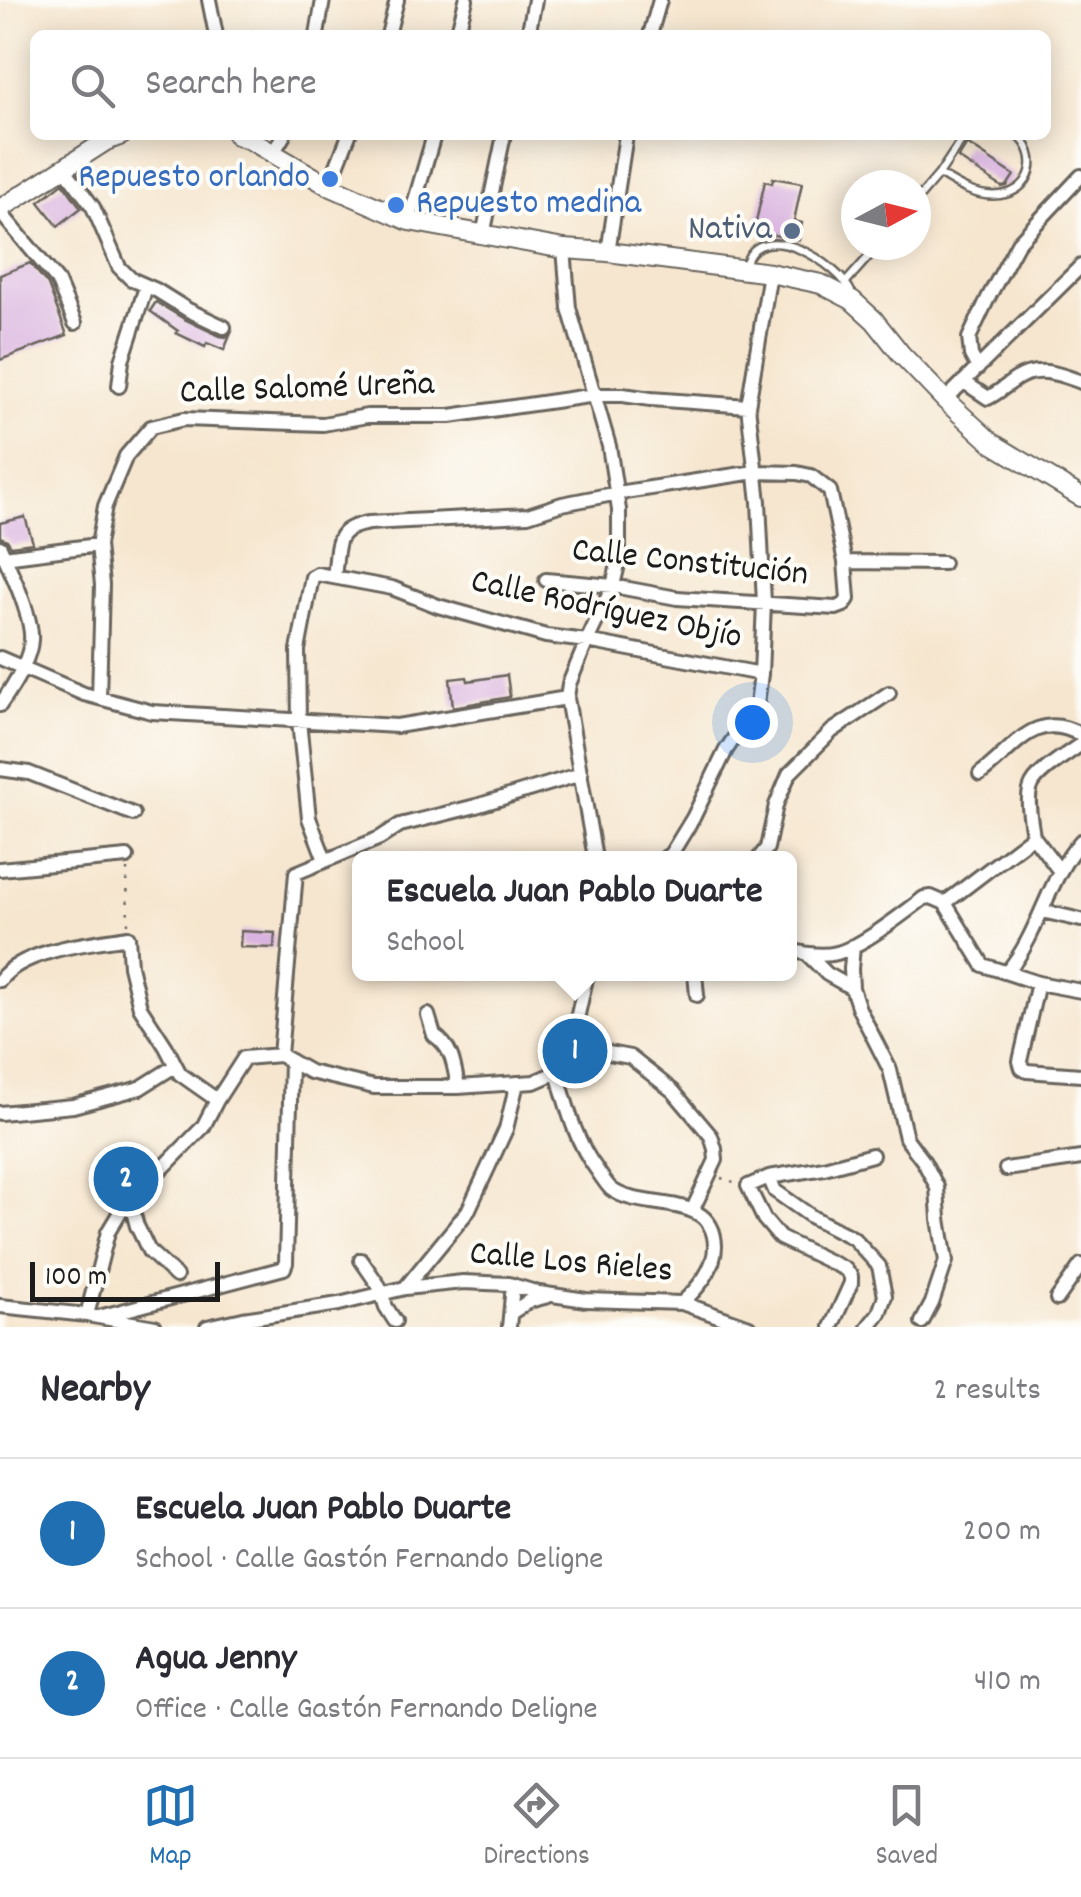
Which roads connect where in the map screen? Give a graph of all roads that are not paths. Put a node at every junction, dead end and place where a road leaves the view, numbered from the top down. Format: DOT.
graph roads {
  1 [pos="210,0"];
  2 [pos="323,0"];
  3 [pos="397,0"];
  4 [pos="466,0"];
  5 [pos="535,0"];
  6 [pos="660,0"];
  7 [pos="215,30"];
  8 [pos="318,30"];
  9 [pos="389,30"];
  10 [pos="458,30"];
  11 [pos="529,30"];
  12 [pos="651,30"];
  13 [pos="106,140"];
  14 [pos="247,140"];
  15 [pos="281,140"];
  16 [pos="347,140"];
  17 [pos="433,140"];
  18 [pos="503,140"];
  19 [pos="625,140"];
  20 [pos="962,140"];
  21 [pos="1021,140"];
  22 [pos="273,153"];
  23 [pos="64,168"];
  24 [pos="940,174"];
  25 [pos="1081,176"];
  26 [pos="931,184"];
  27 [pos="329,186"];
  28 [pos="0,210"];
  29 [pos="409,221"];
  30 [pos="483,234"];
  31 [pos="564,249"];
  32 [pos="608,252"];
  33 [pos="869,260"];
  34 [pos="1081,266"];
  35 [pos="744,270"];
  36 [pos="770,273"];
  37 [pos="146,287"];
  38 [pos="849,291"];
  39 [pos="74,323"];
  40 [pos="224,326"];
  41 [pos="978,368"];
  42 [pos="1078,376"];
  43 [pos="964,382"];
  44 [pos="119,386"];
  45 [pos="596,395"];
  46 [pos="944,400"];
  47 [pos="748,406"];
  48 [pos="754,472"];
  49 [pos="618,493"];
  50 [pos="1081,497"];
  51 [pos="98,545"];
  52 [pos="2,552"];
  53 [pos="845,562"];
  54 [pos="943,564"];
  55 [pos="334,576"];
  56 [pos="546,580"];
  57 [pos="613,586"];
  58 [pos="764,603"];
  59 [pos="587,641"];
  60 [pos="0,658"];
  61 [pos="21,668"];
  62 [pos="761,674"];
  63 [pos="889,693"];
  64 [pos="99,698"];
  65 [pos="567,698"];
  66 [pos="0,705"];
  67 [pos="299,721"];
  68 [pos="1081,735"];
  69 [pos="1080,745"];
  70 [pos="1081,757"];
  71 [pos="0,770"];
  72 [pos="581,774"];
  73 [pos="980,774"];
  74 [pos="133,814"];
  75 [pos="1033,836"];
  76 [pos="1081,840"];
  77 [pos="594,851"];
  78 [pos="673,851"];
  79 [pos="765,851"];
  80 [pos="126,857"];
  81 [pos="324,860"];
  82 [pos="0,869"];
  83 [pos="1060,870"];
  84 [pos="945,904"];
  85 [pos="1042,910"];
  86 [pos="1081,920"];
  87 [pos="853,946"];
  88 [pos="797,952"];
  89 [pos="808,954"];
  90 [pos="1007,972"];
  91 [pos="0,980"];
  92 [pos="585,981"];
  93 [pos="696,981"];
  94 [pos="1038,984"];
  95 [pos="852,988"];
  96 [pos="1081,990"];
  97 [pos="697,995"];
  98 [pos="428,1015"];
  99 [pos="572,1046"];
  100 [pos="285,1058"];
  101 [pos="176,1066"];
  102 [pos="557,1072"];
  103 [pos="1081,1076"];
  104 [pos="517,1083"];
  105 [pos="458,1087"];
  106 [pos="217,1100"];
  107 [pos="0,1113"];
  108 [pos="872,1155"];
  109 [pos="1081,1158"];
  110 [pos="1006,1169"];
  111 [pos="769,1178"];
  112 [pos="129,1197"];
  113 [pos="692,1209"];
  114 [pos="361,1260"];
  115 [pos="1081,1266"];
  116 [pos="176,1276"];
  117 [pos="513,1285"];
  118 [pos="406,1288"];
  119 [pos="382,1293"];
  120 [pos="551,1295"];
  121 [pos="1057,1299"];
  122 [pos="682,1304"];
  123 [pos="0,1306"];
  124 [pos="93,1316"];
  125 [pos="510,1320"];
  126 [pos="395,1321"];
  127 [pos="922,1322"];
  128 [pos="155,1327"];
  129 [pos="208,1327"];
  130 [pos="749,1327"];
  131 [pos="830,1327"];
  132 [pos="868,1327"];
  1 -- 7 [label="street"];
  2 -- 8 [label="street"];
  3 -- 9 [label="street"];
  4 -- 10 [label="street"];
  5 -- 11 [label="street"];
  6 -- 12 [label="street"];
  13 -- 23 [label="main road"];
  14 -- 22 [label="main road"];
  15 -- 22 [label="street"];
  16 -- 27 [label="street"];
  17 -- 29 [label="street"];
  18 -- 30 [label="street"];
  19 -- 32 [label="street"];
  20 -- 24 [label="lane"];
  21 -- 24 [label="lane"];
  22 -- 27 [label="main road"];
  23 -- 28 [label="main road"];
  23 -- 37 [label="street"];
  24 -- 26 [label="lane"];
  25 -- 41 [label="street"];
  27 -- 29 [label="main road"];
  28 -- 39 [label="street"];
  29 -- 30 [label="main road"];
  30 -- 31 [label="main road"];
  31 -- 32 [label="main road"];
  31 -- 45 [label="street"];
  32 -- 35 [label="main road"];
  33 -- 38 [label="lane"];
  34 -- 41 [label="street"];
  35 -- 36 [label="main road"];
  35 -- 38 [label="lane"];
  36 -- 38 [label="main road"];
  36 -- 47 [label="street"];
  37 -- 40 [label="street"];
  37 -- 44 [label="street"];
  38 -- 46 [label="main road"];
  41 -- 43 [label="street"];
  42 -- 43 [label="street"];
  43 -- 46 [label="street"];
  45 -- 47 [label="street, Calle Salomé Ureña"];
  45 -- 49 [label="street"];
  45 -- 51 [label="street, Calle Salomé Ureña"];
  46 -- 50 [label="main road"];
  47 -- 48 [label="street"];
  48 -- 49 [label="street"];
  48 -- 53 [label="street"];
  48 -- 58 [label="street"];
  49 -- 55 [label="street"];
  49 -- 57 [label="street"];
  51 -- 52 [label="street"];
  51 -- 64 [label="street, Calle Salomé Ureña"];
  52 -- 61 [label="street"];
  53 -- 54 [label="street"];
  53 -- 58 [label="street, Calle Constitución"];
  55 -- 59 [label="street, Calle Rodríguez Objío"];
  55 -- 67 [label="street"];
  56 -- 57 [label="street, Calle Constitución"];
  57 -- 58 [label="street, Calle Constitución"];
  57 -- 59 [label="street"];
  58 -- 62 [label="street"];
  59 -- 62 [label="street, Calle Rodríguez Objío"];
  59 -- 65 [label="street"];
  60 -- 61 [label="street"];
  61 -- 64 [label="street"];
  61 -- 66 [label="street"];
  62 -- 78 [label="street"];
  63 -- 79 [label="street"];
  64 -- 67 [label="street"];
  65 -- 67 [label="street"];
  65 -- 72 [label="street"];
  67 -- 81 [label="street"];
  68 -- 73 [label="street"];
  69 -- 70 [label="street"];
  69 -- 75 [label="street"];
  71 -- 74 [label="street"];
  72 -- 77 [label="street"];
  72 -- 81 [label="street"];
  75 -- 83 [label="street"];
  75 -- 84 [label="street"];
  76 -- 83 [label="street"];
  80 -- 82 [label="street"];
  81 -- 100 [label="street"];
  83 -- 85 [label="street"];
  84 -- 87 [label="street"];
  84 -- 90 [label="street"];
  85 -- 86 [label="street"];
  85 -- 90 [label="street"];
  87 -- 89 [label="street"];
  87 -- 95 [label="street"];
  88 -- 89 [label="street"];
  89 -- 95 [label="street"];
  90 -- 94 [label="street"];
  91 -- 101 [label="street"];
  92 -- 99 [label="street"];
  93 -- 97 [label="street"];
  94 -- 96 [label="street"];
  94 -- 103 [label="street"];
  95 -- 127 [label="street"];
  98 -- 105 [label="street"];
  99 -- 102 [label="street"];
  99 -- 113 [label="street"];
  100 -- 105 [label="street"];
  100 -- 106 [label="street"];
  100 -- 124 [label="street"];
  101 -- 106 [label="street"];
  101 -- 107 [label="street"];
  102 -- 104 [label="street"];
  102 -- 113 [label="street"];
  104 -- 105 [label="street"];
  104 -- 118 [label="street"];
  106 -- 112 [label="street"];
  108 -- 111 [label="street"];
  109 -- 110 [label="street"];
  111 -- 131 [label="street"];
  111 -- 132 [label="street"];
  112 -- 116 [label="street"];
  112 -- 124 [label="street"];
  113 -- 122 [label="street"];
  114 -- 119 [label="street"];
  115 -- 121 [label="street"];
  117 -- 118 [label="street, Calle Los Rieles"];
  117 -- 120 [label="street, Calle Los Rieles"];
  117 -- 125 [label="street"];
  118 -- 119 [label="street, Calle Los Rieles"];
  119 -- 126 [label="street"];
  119 -- 129 [label="street, Calle Los Rieles"];
  120 -- 122 [label="street, Calle Los Rieles"];
  120 -- 125 [label="street"];
  122 -- 130 [label="street, Calle Los Rieles"];
  123 -- 124 [label="street"];
  124 -- 128 [label="street"];
}
